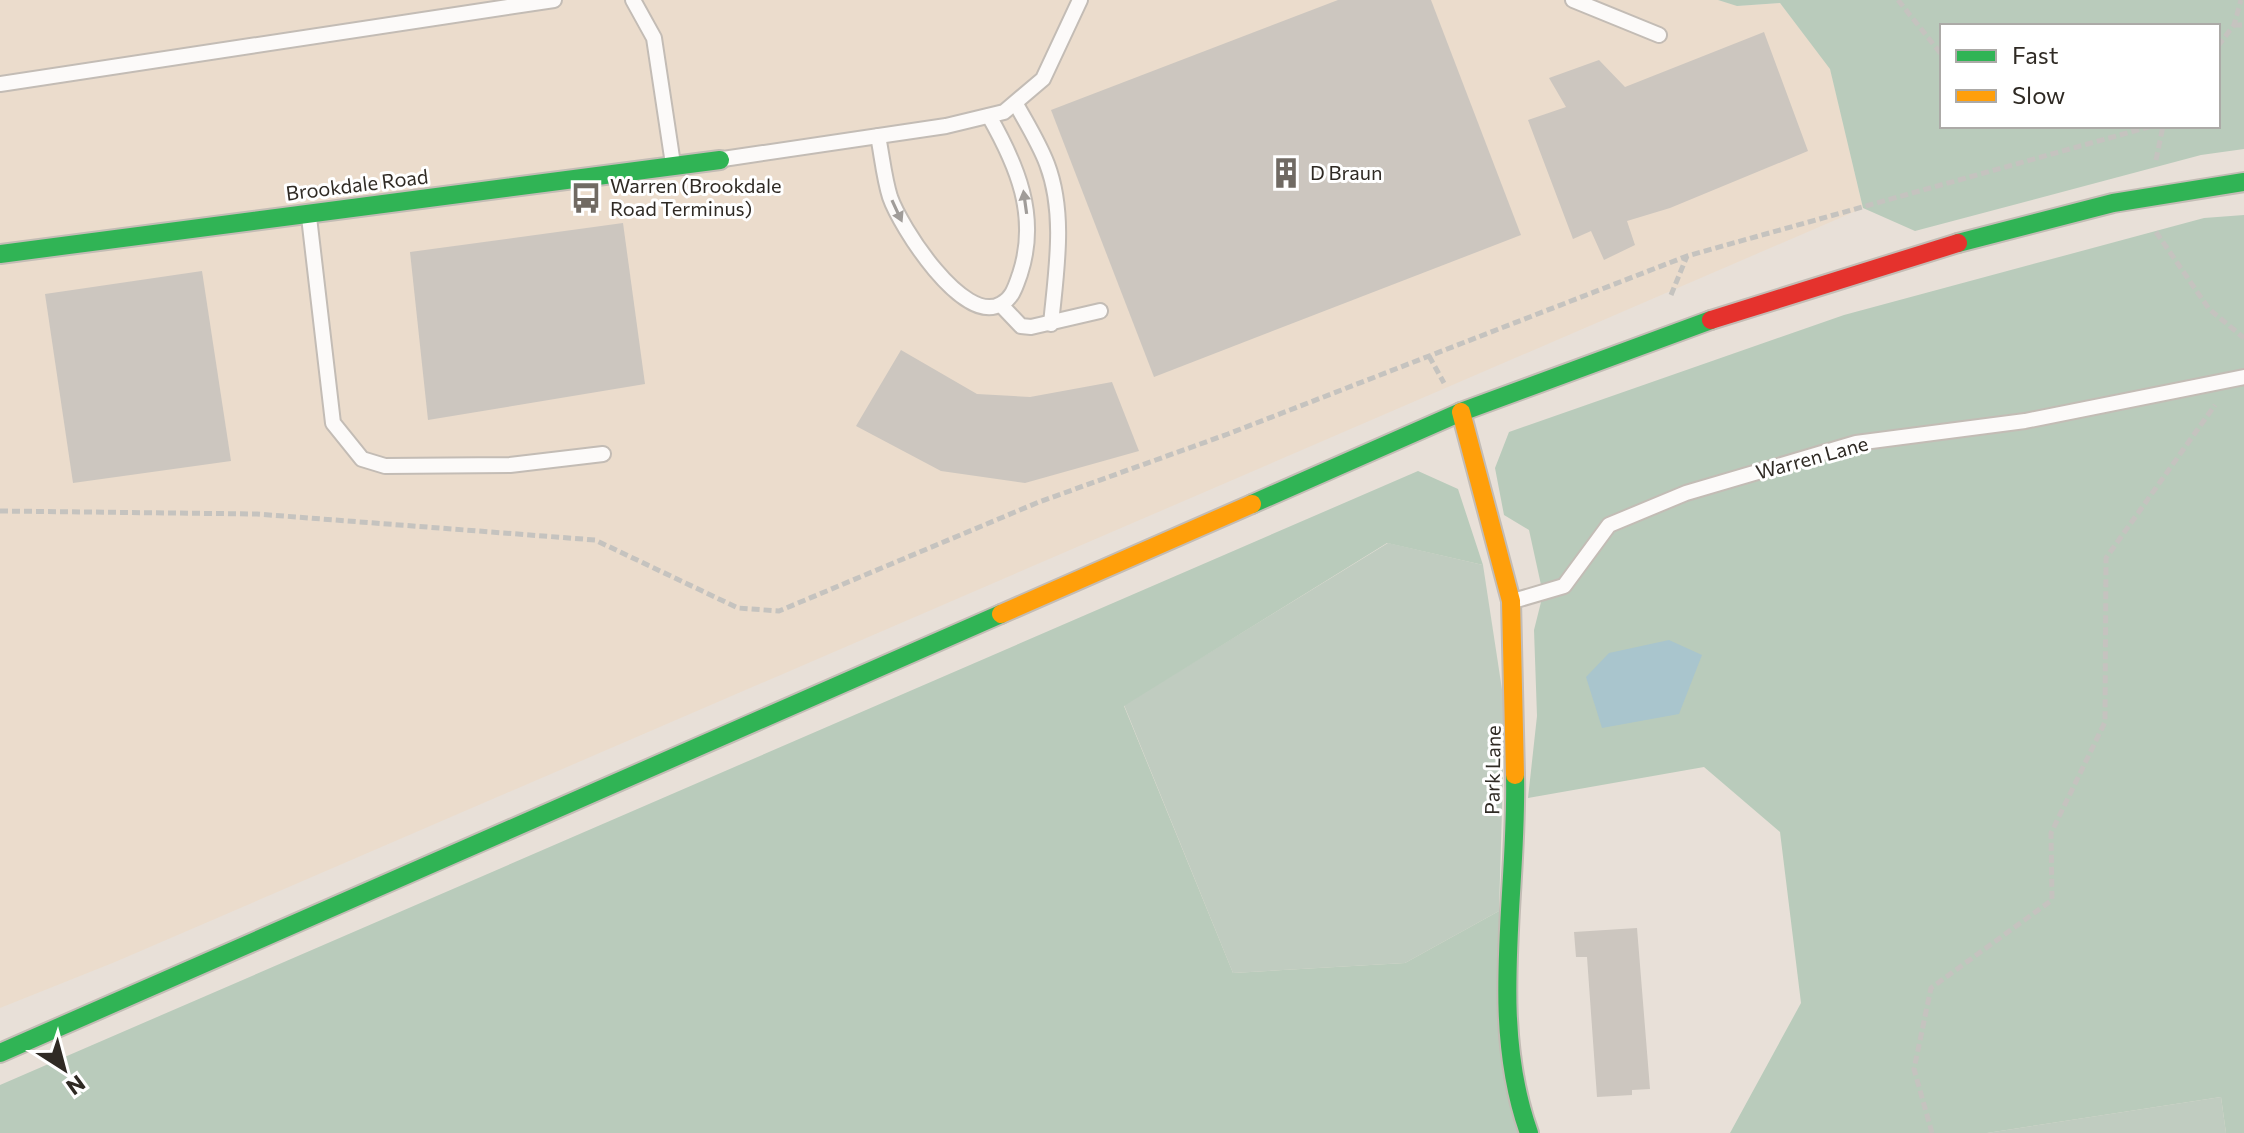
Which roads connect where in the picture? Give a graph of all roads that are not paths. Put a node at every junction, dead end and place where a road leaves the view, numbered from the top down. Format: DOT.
graph roads {
  1 [pos="554,0"];
  2 [pos="633,0"];
  3 [pos="1080,0"];
  4 [pos="1573,0"];
  5 [pos="1659,35"];
  6 [pos="0,84"];
  7 [pos="1016,104"];
  8 [pos="989,116"];
  9 [pos="878,136"];
  10 [pos="720,160"];
  11 [pos="673,166"];
  12 [pos="2244,182"];
  13 [pos="309,214"];
  14 [pos="0,254"];
  15 [pos="1001,305"];
  16 [pos="1100,311"];
  17 [pos="1051,324"];
  18 [pos="2239,378"];
  19 [pos="1461,412"];
  20 [pos="603,454"];
  21 [pos="1511,601"];
  22 [pos="0,1053"];
  23 [pos="1529,1133"];
  1 -- 6 [label="lane"];
  2 -- 11 [label="lane"];
  3 -- 7 [label="lane"];
  4 -- 5 [label="lane"];
  7 -- 8 [label="lane"];
  7 -- 17 [label="lane"];
  8 -- 9 [label="lane"];
  15 -- 8 [label="lane, one-way"];
  9 -- 10 [label="lane"];
  9 -- 15 [label="lane, one-way"];
  10 -- 11 [label="main road, Brookdale Road"];
  11 -- 13 [label="main road, Brookdale Road"];
  12 -- 19 [label="main road"];
  13 -- 14 [label="main road, Brookdale Road"];
  13 -- 20 [label="lane"];
  15 -- 17 [label="lane"];
  16 -- 17 [label="lane"];
  18 -- 21 [label="lane, Warren Lane"];
  19 -- 21 [label="main road, Park Lane"];
  19 -- 22 [label="main road"];
  21 -- 23 [label="main road, Park Lane"];
}
